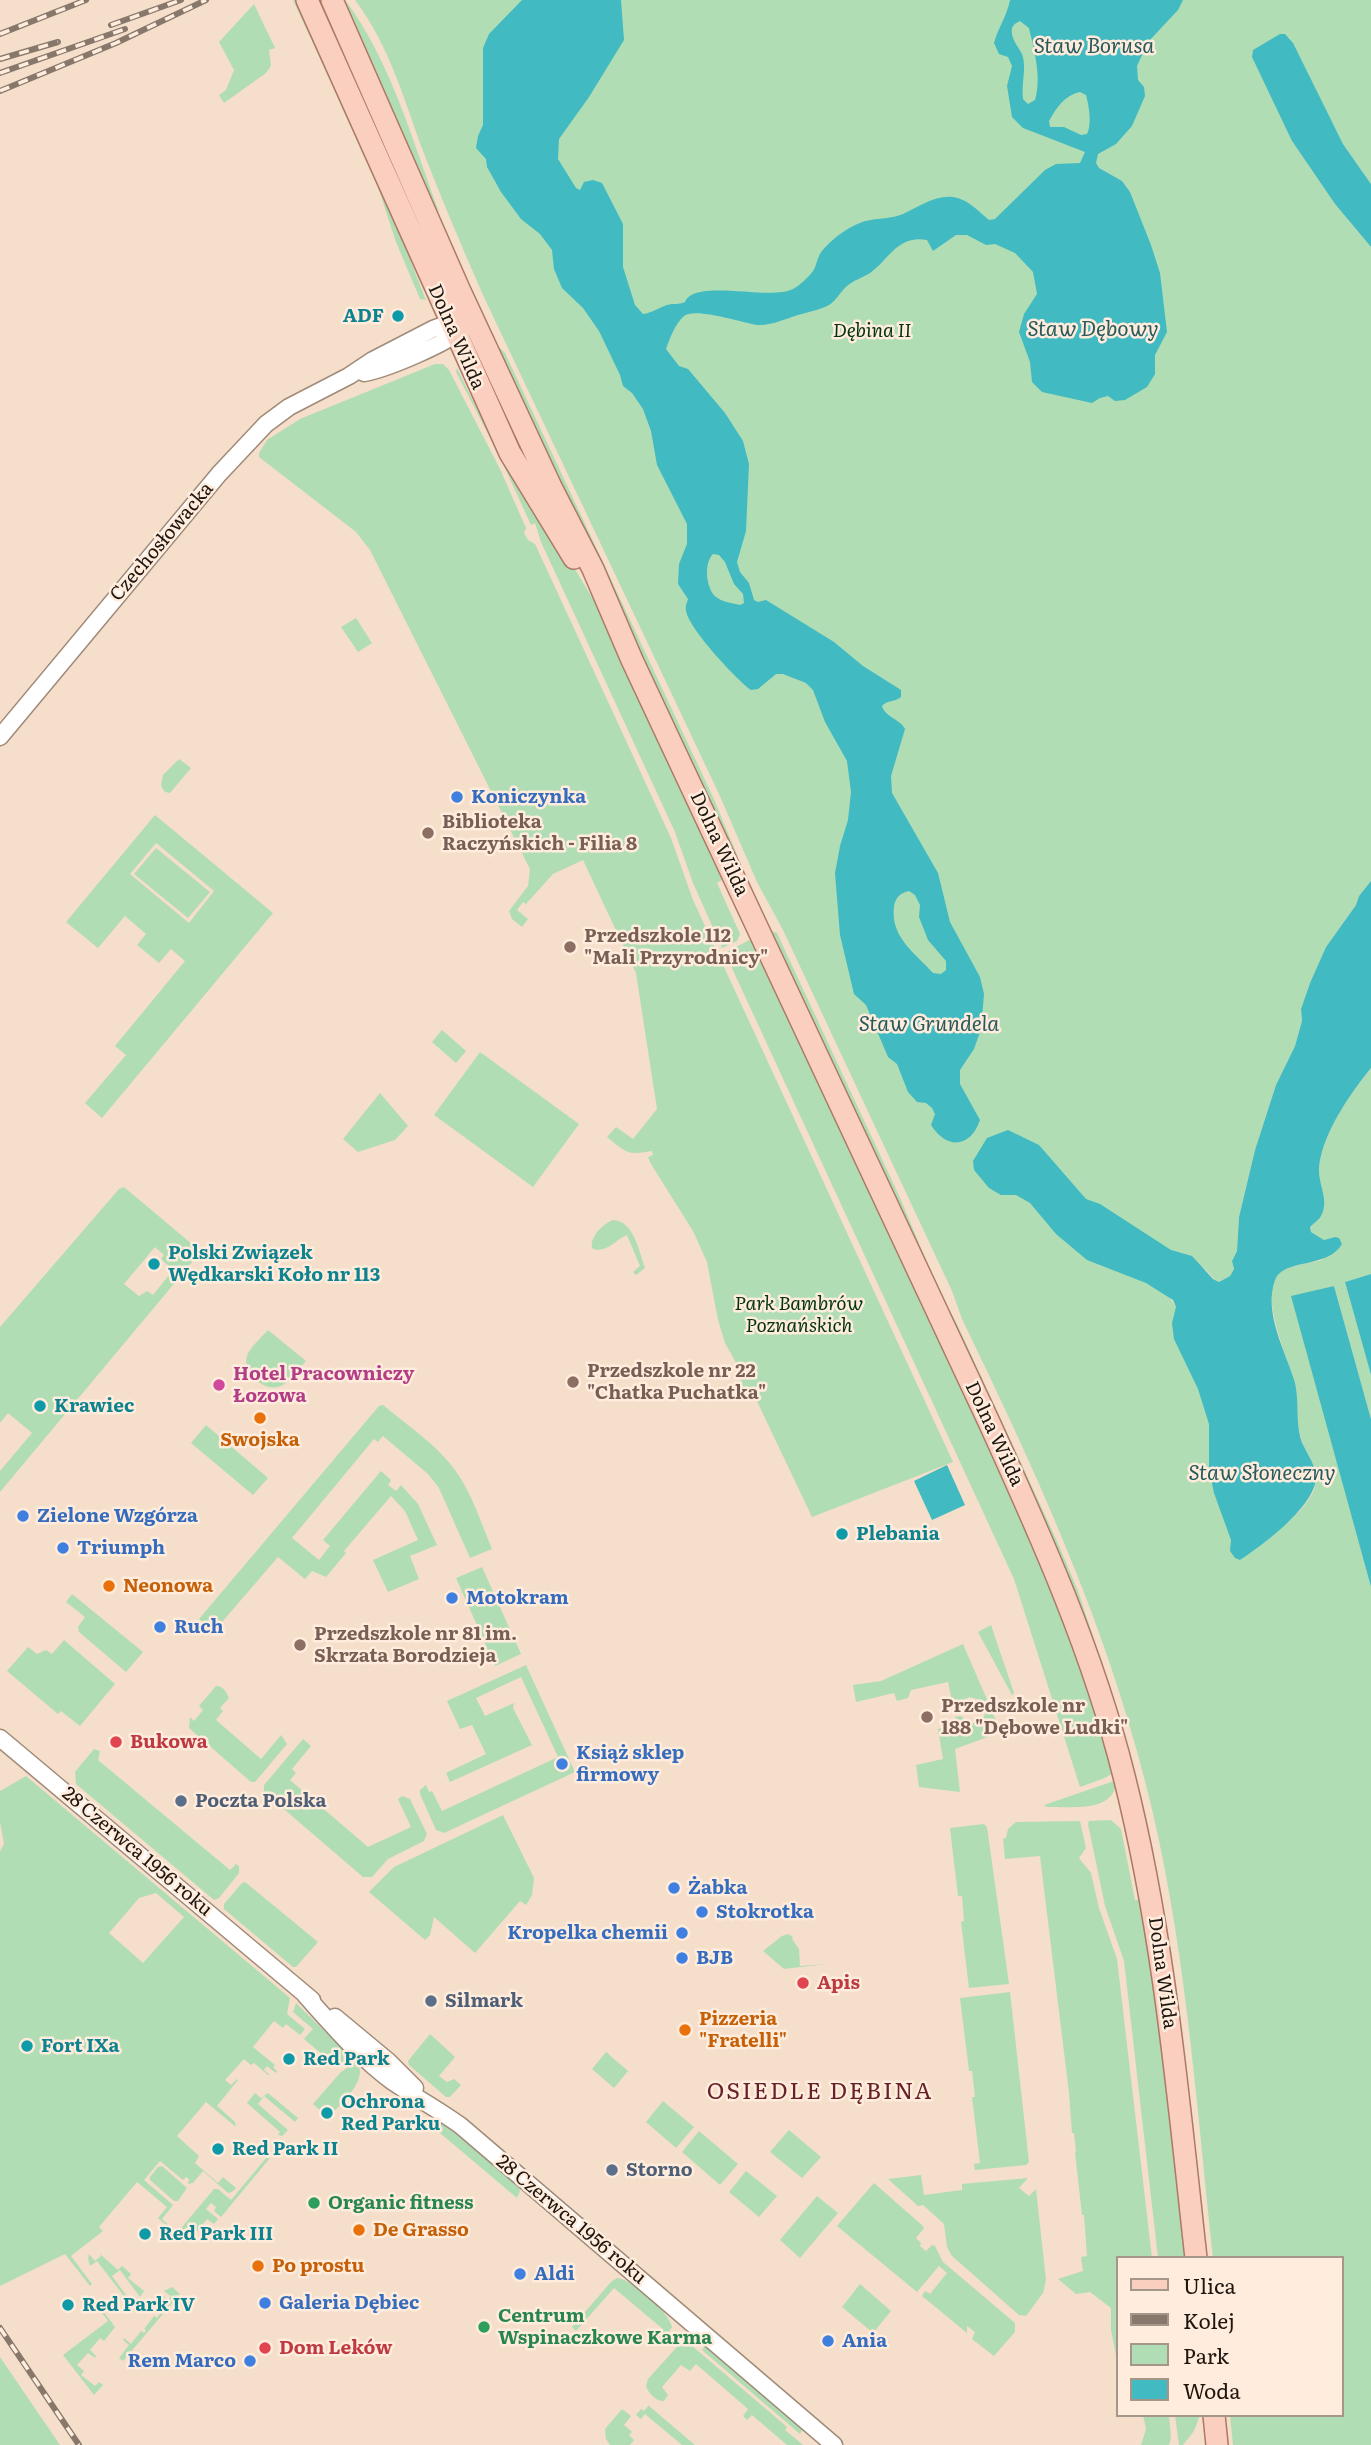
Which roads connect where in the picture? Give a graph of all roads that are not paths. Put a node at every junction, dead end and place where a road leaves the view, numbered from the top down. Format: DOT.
graph roads {
  1 [pos="307,0"];
  2 [pos="332,0"];
  3 [pos="472,318"];
  4 [pos="452,329"];
  5 [pos="632,660"];
  6 [pos="0,737"];
  7 [pos="0,1738"];
  8 [pos="1196,2256"];
  9 [pos="1214,2417"];
  10 [pos="834,2445"];
  11 [pos="1217,2445"];
  1 -- 4 [label="main road, Dolna Wilda"];
  2 -- 3 [label="main road, Dolna Wilda"];
  3 -- 4 [label="street, Czechosłowacka"];
  3 -- 5 [label="main road, Dolna Wilda"];
  4 -- 5 [label="main road, Dolna Wilda"];
  4 -- 6 [label="street, Czechosłowacka"];
  5 -- 8 [label="main road, Dolna Wilda"];
  7 -- 10 [label="street, 28 Czerwca 1956 roku"];
  9 -- 11 [label="main road"];
}
